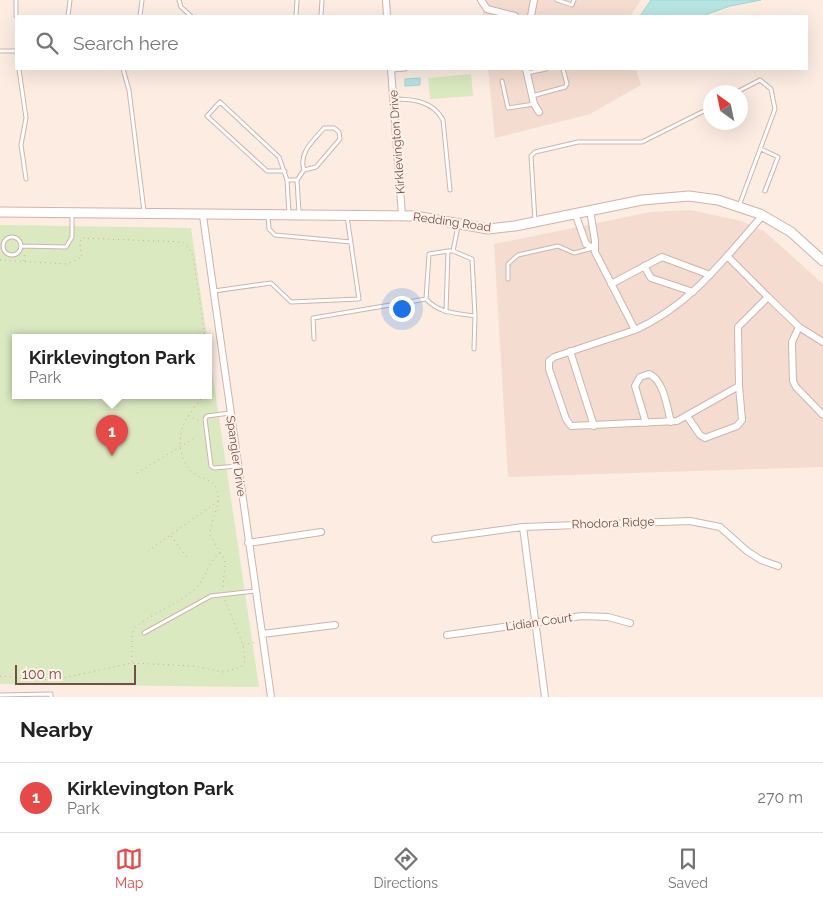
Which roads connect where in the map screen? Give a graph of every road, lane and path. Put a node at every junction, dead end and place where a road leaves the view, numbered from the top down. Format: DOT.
graph roads {
  1 [pos="16,0"];
  2 [pos="70,0"];
  3 [pos="142,0"];
  4 [pos="179,0"];
  5 [pos="298,0"];
  6 [pos="322,0"];
  7 [pos="386,0"];
  8 [pos="482,0"];
  9 [pos="534,0"];
  10 [pos="557,0"];
  11 [pos="574,0"];
  12 [pos="16,15"];
  13 [pos="68,15"];
  14 [pos="140,15"];
  15 [pos="190,15"];
  16 [pos="296,15"];
  17 [pos="321,15"];
  18 [pos="387,15"];
  19 [pos="511,15"];
  20 [pos="531,15"];
  21 [pos="0,51"];
  22 [pos="15,51"];
  23 [pos="19,70"];
  24 [pos="123,70"];
  25 [pos="391,70"];
  26 [pos="564,70"];
  27 [pos="526,71"];
  28 [pos="502,81"];
  29 [pos="748,86"];
  30 [pos="532,96"];
  31 [pos="393,99"];
  32 [pos="534,104"];
  33 [pos="539,112"];
  34 [pos="703,112"];
  35 [pos="760,150"];
  36 [pos="304,170"];
  37 [pos="285,171"];
  38 [pos="26,179"];
  39 [pos="287,180"];
  40 [pos="297,180"];
  41 [pos="450,190"];
  42 [pos="765,191"];
  43 [pos="739,206"];
  44 [pos="590,210"];
  45 [pos="0,212"];
  46 [pos="72,213"];
  47 [pos="575,213"];
  48 [pos="144,215"];
  49 [pos="763,215"];
  50 [pos="203,216"];
  51 [pos="268,216"];
  52 [pos="289,216"];
  53 [pos="299,216"];
  54 [pos="347,216"];
  55 [pos="402,216"];
  56 [pos="536,222"];
  57 [pos="458,225"];
  58 [pos="351,242"];
  59 [pos="2,246"];
  60 [pos="23,246"];
  61 [pos="594,248"];
  62 [pos="453,251"];
  63 [pos="448,252"];
  64 [pos="727,256"];
  65 [pos="0,260"];
  66 [pos="823,260"];
  67 [pos="24,262"];
  68 [pos="644,266"];
  69 [pos="710,275"];
  70 [pos="508,279"];
  71 [pos="611,284"];
  72 [pos="213,292"];
  73 [pos="693,292"];
  74 [pos="768,297"];
  75 [pos="426,300"];
  76 [pos="446,312"];
  77 [pos="475,316"];
  78 [pos="799,327"];
  79 [pos="635,330"];
  80 [pos="205,334"];
  81 [pos="314,340"];
  82 [pos="823,342"];
  83 [pos="474,349"];
  84 [pos="570,351"];
  85 [pos="739,386"];
  86 [pos="201,399"];
  87 [pos="231,413"];
  88 [pos="823,415"];
  89 [pos="188,416"];
  90 [pos="687,416"];
  91 [pos="671,422"];
  92 [pos="206,423"];
  93 [pos="646,423"];
  94 [pos="594,426"];
  95 [pos="194,440"];
  96 [pos="181,446"];
  97 [pos="238,466"];
  98 [pos="137,473"];
  99 [pos="218,500"];
  100 [pos="522,527"];
  101 [pos="321,532"];
  102 [pos="171,535"];
  103 [pos="435,539"];
  104 [pos="248,543"];
  105 [pos="148,551"];
  106 [pos="221,552"];
  107 [pos="189,560"];
  108 [pos="778,566"];
  109 [pos="223,588"];
  110 [pos="255,591"];
  111 [pos="225,600"];
  112 [pos="534,623"];
  113 [pos="630,623"];
  114 [pos="335,625"];
  115 [pos="144,633"];
  116 [pos="447,635"];
  117 [pos="262,637"];
  118 [pos="243,645"];
  119 [pos="132,663"];
  120 [pos="0,676"];
  121 [pos="0,695"];
  122 [pos="24,696"];
  123 [pos="51,697"];
  124 [pos="271,697"];
  125 [pos="545,697"];
  1 -- 12 [label="lane"];
  2 -- 13 [label="lane"];
  3 -- 14 [label="lane"];
  4 -- 15 [label="lane"];
  5 -- 16 [label="lane"];
  6 -- 17 [label="lane"];
  7 -- 18 [label="street"];
  8 -- 19 [label="street"];
  9 -- 20 [label="street"];
  10 -- 11 [label="lane"];
  21 -- 22 [label="lane"];
  23 -- 38 [label="lane"];
  24 -- 48 [label="lane"];
  25 -- 31 [label="street, Kirklevington Drive"];
  26 -- 30 [label="lane"];
  27 -- 30 [label="street"];
  28 -- 32 [label="lane"];
  29 -- 35 [label="lane"];
  30 -- 32 [label="street"];
  31 -- 41 [label="lane"];
  31 -- 55 [label="street, Kirklevington Drive"];
  32 -- 33 [label="street"];
  34 -- 56 [label="lane"];
  35 -- 42 [label="lane"];
  35 -- 43 [label="lane"];
  36 -- 36 [label="lane"];
  36 -- 40 [label="lane"];
  37 -- 37 [label="lane"];
  37 -- 39 [label="lane"];
  39 -- 40 [label="lane"];
  39 -- 52 [label="lane"];
  40 -- 53 [label="lane"];
  43 -- 44 [label="street, Redding Road"];
  43 -- 49 [label="street, Redding Road"];
  44 -- 47 [label="street, Redding Road"];
  44 -- 61 [label="street"];
  45 -- 46 [label="street, Redding Road"];
  46 -- 48 [label="street, Redding Road"];
  46 -- 60 [label="lane"];
  47 -- 56 [label="street, Redding Road"];
  47 -- 61 [label="street"];
  48 -- 50 [label="street, Redding Road"];
  49 -- 64 [label="street"];
  49 -- 66 [label="street, Redding Road"];
  50 -- 51 [label="street, Redding Road"];
  50 -- 72 [label="street, Spangler Drive"];
  51 -- 52 [label="street, Redding Road"];
  51 -- 58 [label="lane"];
  52 -- 53 [label="street, Redding Road"];
  53 -- 54 [label="street, Redding Road"];
  54 -- 55 [label="street, Redding Road"];
  54 -- 58 [label="lane"];
  55 -- 57 [label="street, Redding Road"];
  56 -- 57 [label="street, Redding Road"];
  57 -- 62 [label="lane"];
  58 -- 72 [label="lane"];
  59 -- 60 [label="lane"];
  59 -- 60 [label="lane"];
  60 -- 67 [label="path"];
  61 -- 70 [label="lane"];
  61 -- 71 [label="street"];
  62 -- 63 [label="lane"];
  62 -- 77 [label="lane"];
  63 -- 75 [label="lane"];
  63 -- 76 [label="lane"];
  64 -- 69 [label="street"];
  64 -- 74 [label="street"];
  65 -- 67 [label="path"];
  67 -- 80 [label="path"];
  68 -- 69 [label="street"];
  68 -- 71 [label="street"];
  68 -- 73 [label="street"];
  69 -- 73 [label="street"];
  71 -- 79 [label="street"];
  72 -- 87 [label="street, Spangler Drive"];
  73 -- 79 [label="street"];
  74 -- 78 [label="street"];
  74 -- 85 [label="street"];
  75 -- 76 [label="lane"];
  75 -- 81 [label="lane"];
  76 -- 77 [label="lane"];
  77 -- 83 [label="lane"];
  78 -- 82 [label="street"];
  78 -- 88 [label="street"];
  79 -- 84 [label="street"];
  84 -- 94 [label="street"];
  84 -- 94 [label="street"];
  85 -- 90 [label="street"];
  85 -- 90 [label="street"];
  86 -- 89 [label="path"];
  87 -- 92 [label="lane"];
  87 -- 97 [label="street, Spangler Drive"];
  89 -- 92 [label="path"];
  89 -- 96 [label="path"];
  90 -- 91 [label="street"];
  91 -- 93 [label="street"];
  91 -- 93 [label="street"];
  92 -- 97 [label="lane"];
  93 -- 94 [label="street"];
  95 -- 96 [label="path"];
  96 -- 98 [label="path"];
  96 -- 99 [label="path"];
  97 -- 104 [label="street, Spangler Drive"];
  99 -- 102 [label="path"];
  99 -- 106 [label="path"];
  100 -- 103 [label="street, Rhodora Ridge"];
  100 -- 108 [label="street, Rhodora Ridge"];
  100 -- 112 [label="street"];
  101 -- 104 [label="street"];
  102 -- 105 [label="path"];
  102 -- 107 [label="path"];
  104 -- 110 [label="street, Spangler Drive"];
  106 -- 109 [label="path"];
  106 -- 119 [label="path"];
  110 -- 115 [label="lane"];
  110 -- 117 [label="street, Spangler Drive"];
  111 -- 118 [label="path"];
  112 -- 113 [label="street, Lidian Court"];
  112 -- 116 [label="street, Lidian Court"];
  112 -- 125 [label="street"];
  114 -- 117 [label="street"];
  117 -- 118 [label="path"];
  117 -- 124 [label="street, Spangler Drive"];
  118 -- 119 [label="path"];
  119 -- 120 [label="path"];
  121 -- 122 [label="lane"];
  122 -- 123 [label="lane"];
}
